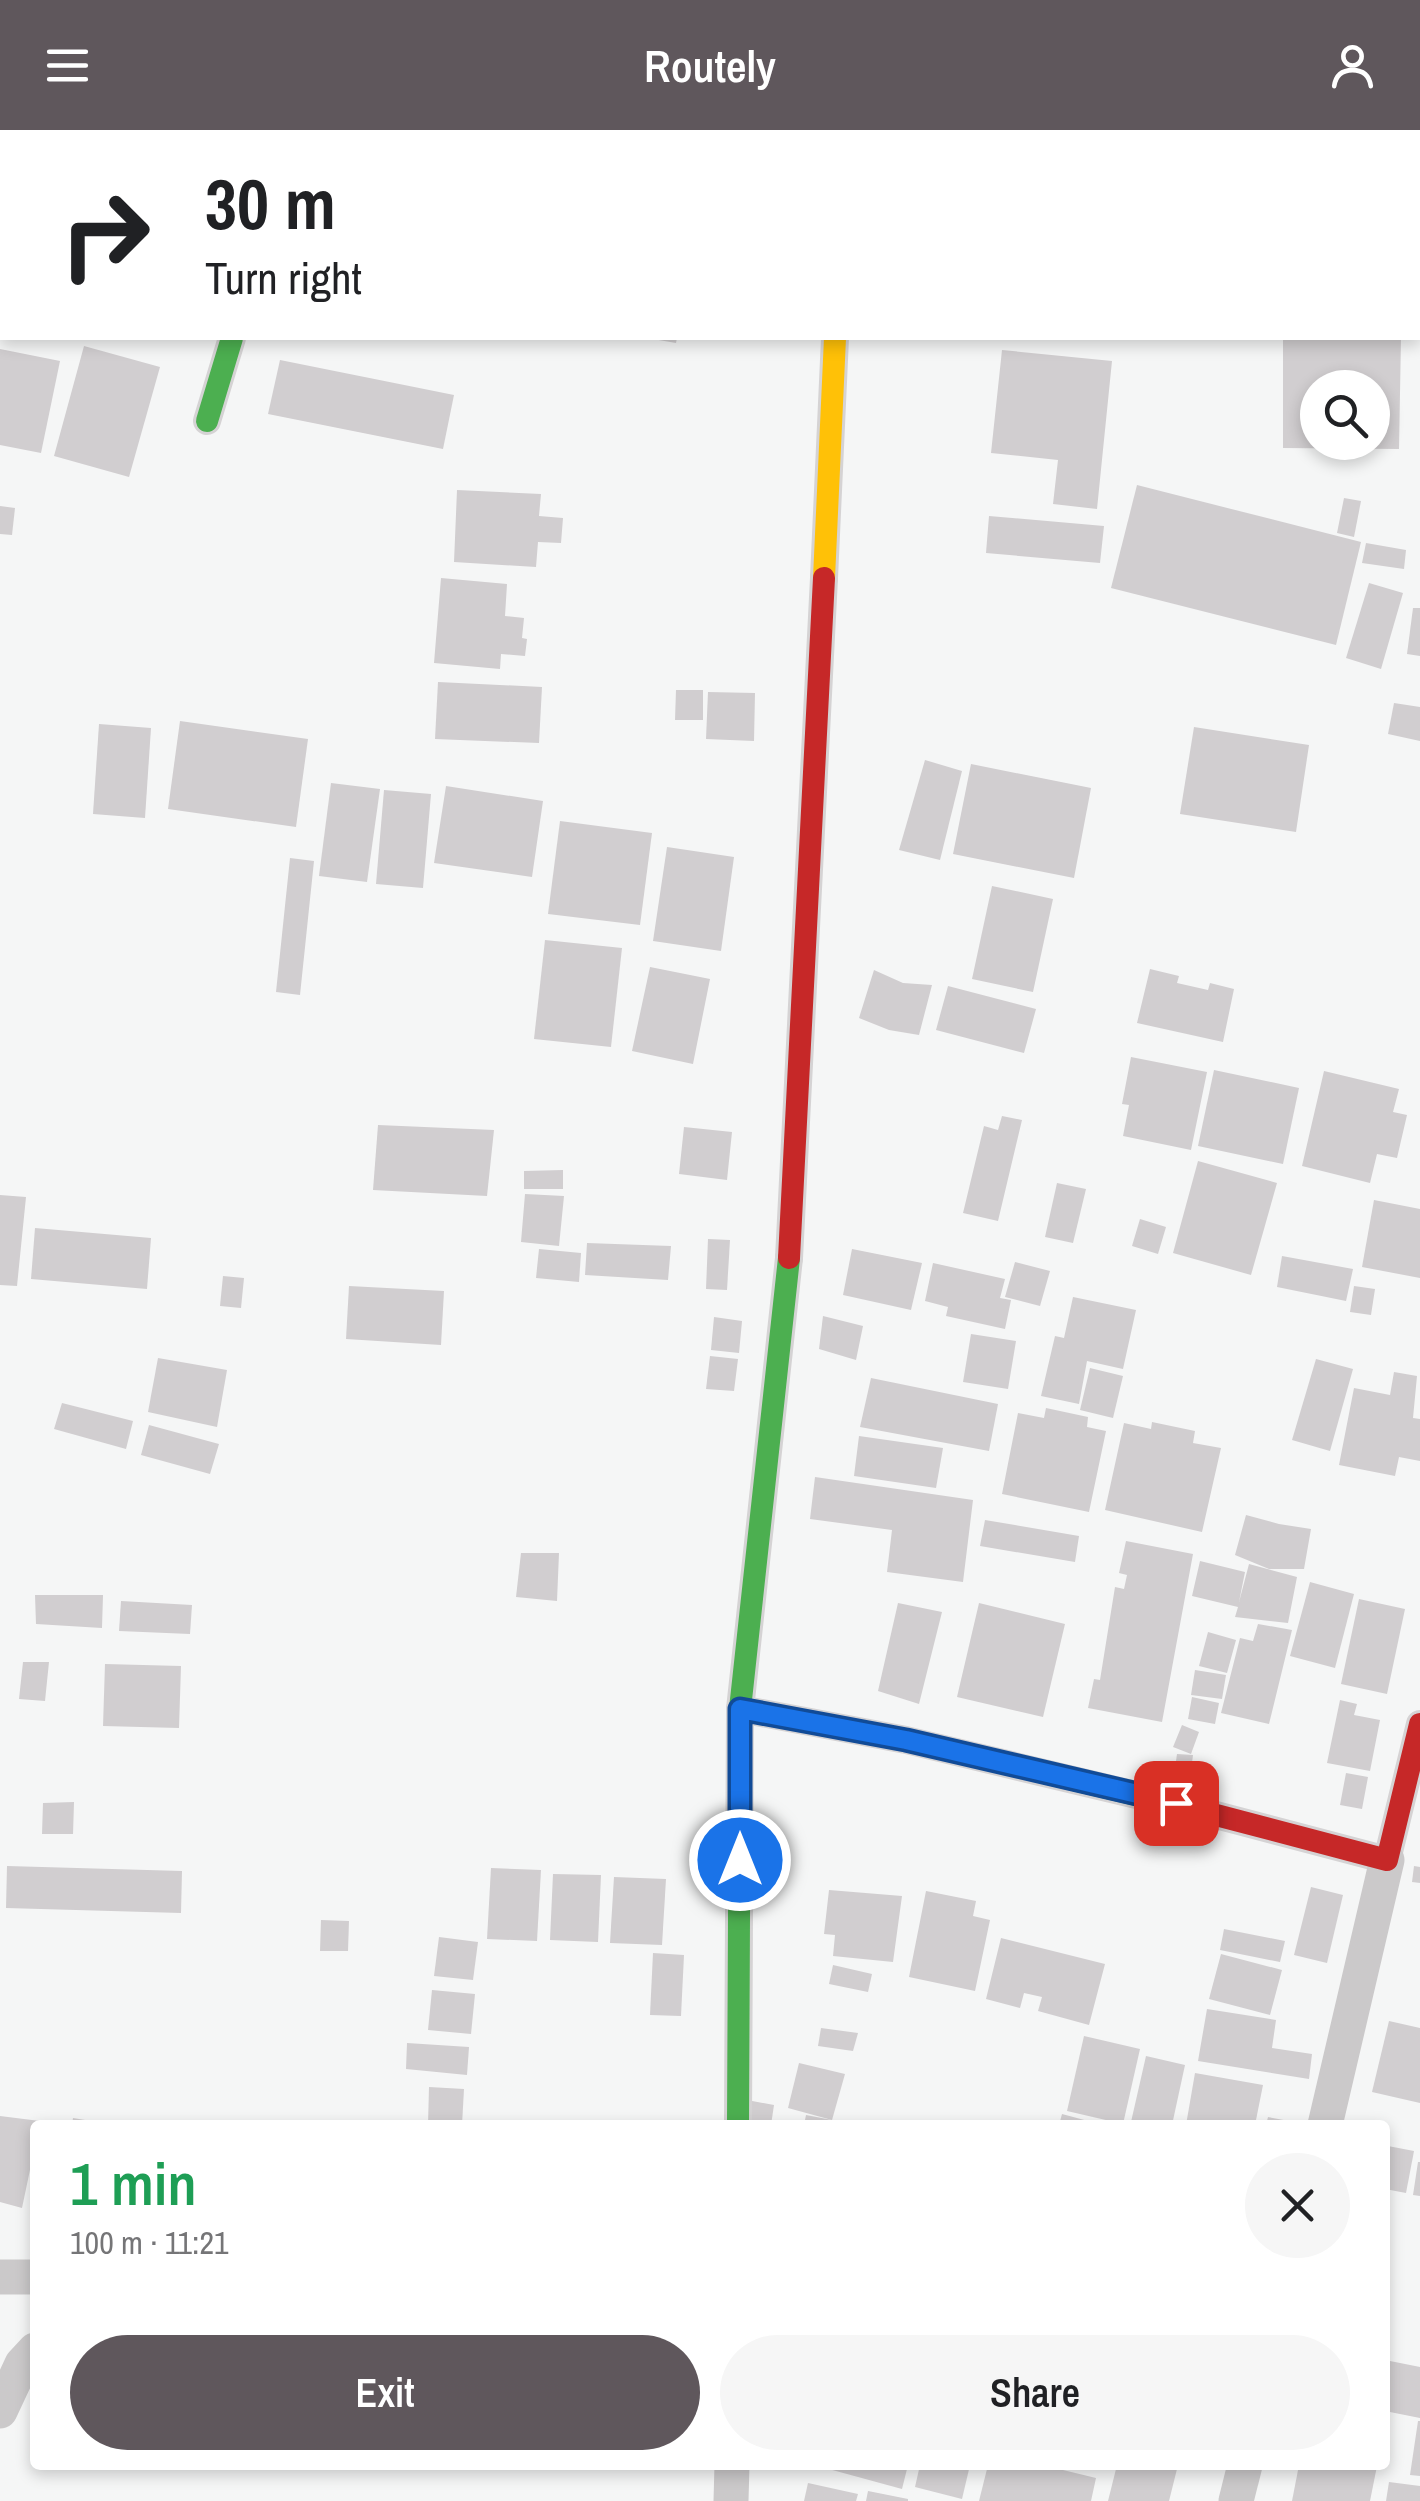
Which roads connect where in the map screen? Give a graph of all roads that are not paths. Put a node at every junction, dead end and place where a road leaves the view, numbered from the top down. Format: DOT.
graph roads {
  1 [pos="231,340"];
  2 [pos="835,340"];
  3 [pos="206,422"];
  4 [pos="740,1709"];
  5 [pos="1420,1724"];
  6 [pos="1417,1752"];
  7 [pos="1386,1860"];
  8 [pos="738,2120"];
  9 [pos="1326,2120"];
  10 [pos="0,2277"];
  11 [pos="30,2277"];
  12 [pos="30,2355"];
  13 [pos="0,2411"];
  14 [pos="732,2470"];
  15 [pos="1244,2470"];
  16 [pos="731,2501"];
  17 [pos="1236,2501"];
  1 -- 3 [label="street"];
  2 -- 4 [label="street"];
  4 -- 7 [label="street"];
  4 -- 8 [label="street"];
  5 -- 6 [label="street"];
  6 -- 7 [label="street"];
  7 -- 9 [label="street"];
  10 -- 11 [label="street"];
  12 -- 13 [label="street"];
  14 -- 16 [label="street"];
  15 -- 17 [label="street"];
}
